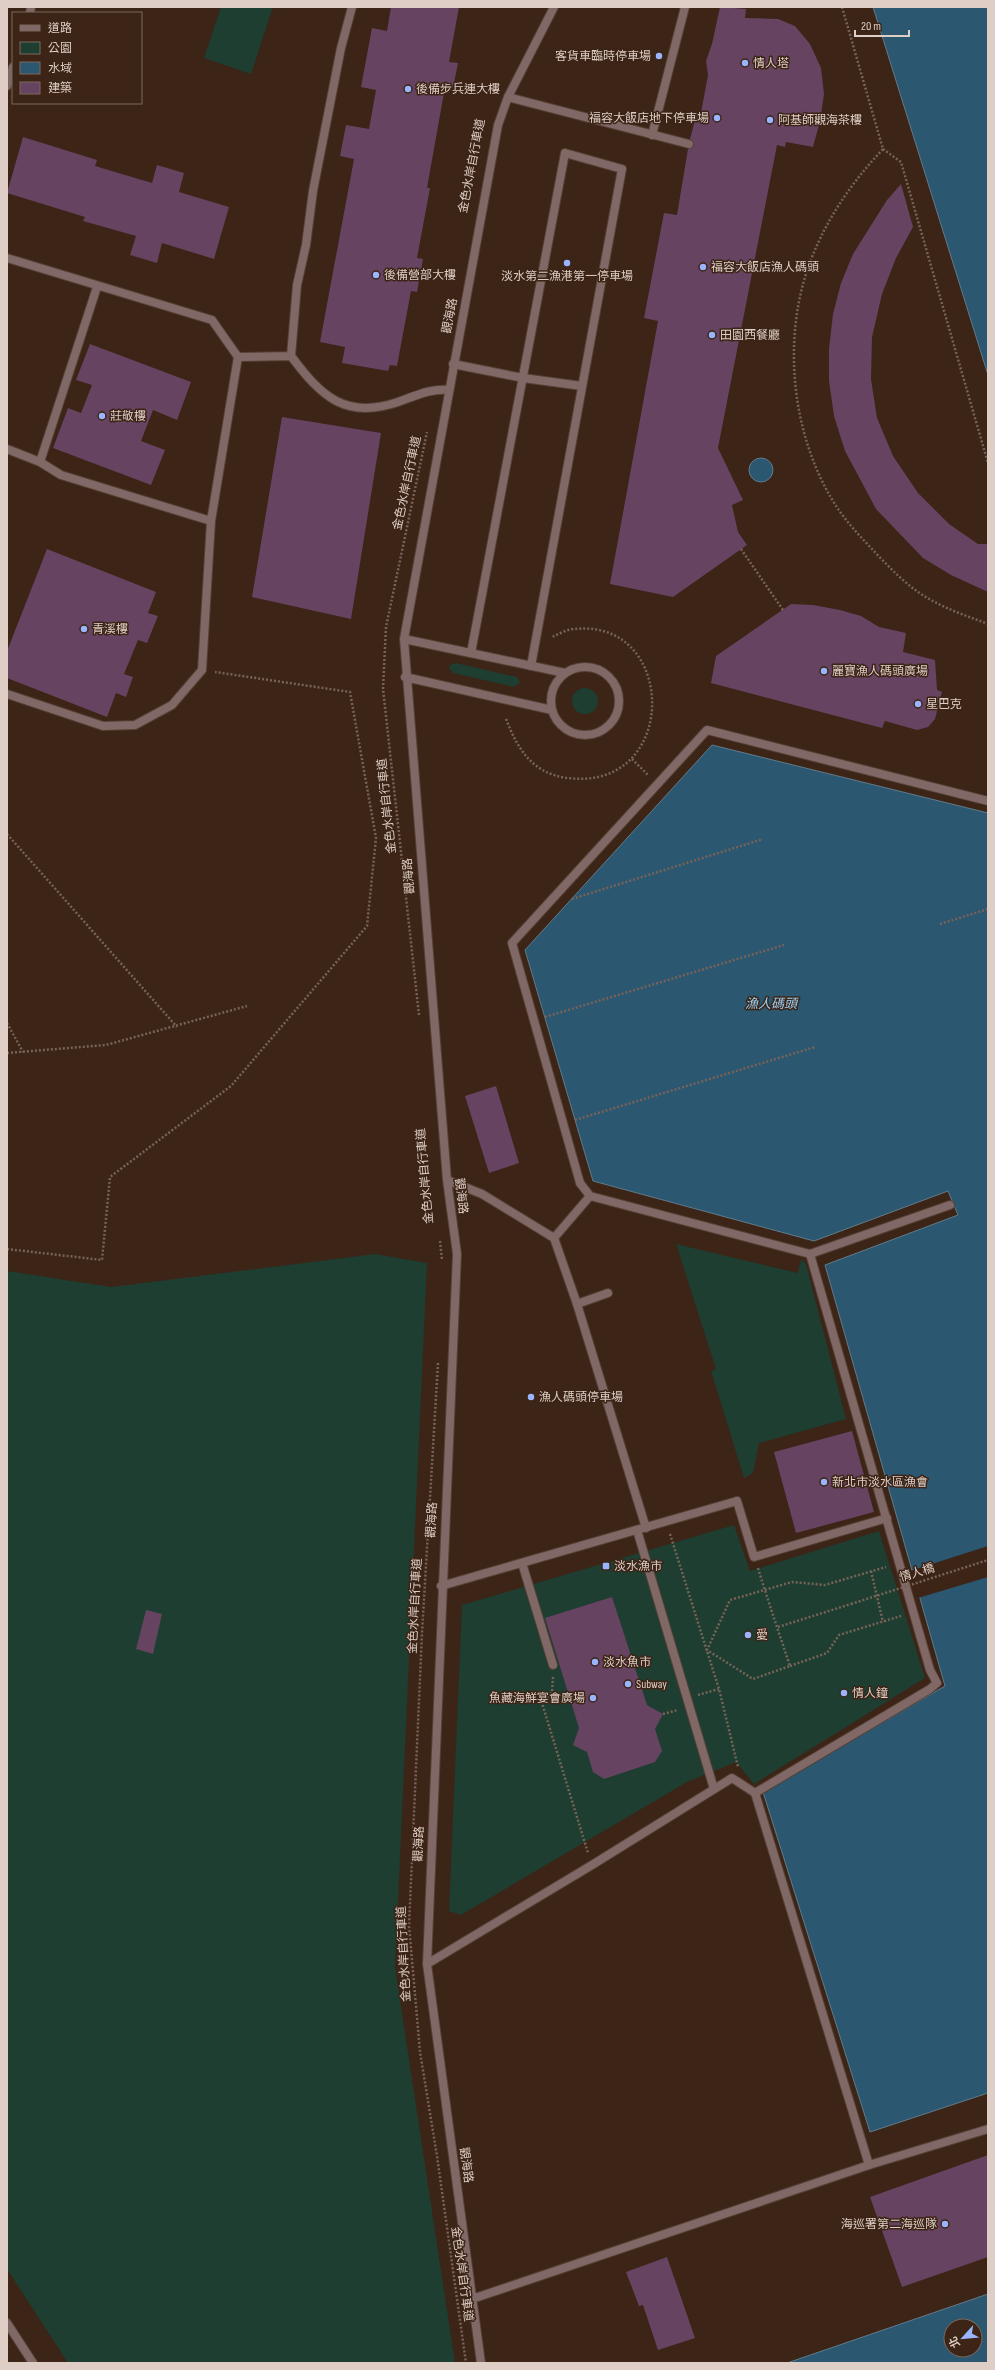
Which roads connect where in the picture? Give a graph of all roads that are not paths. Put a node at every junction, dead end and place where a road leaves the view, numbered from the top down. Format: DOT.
graph roads {
  1 [pos="352,7"];
  2 [pos="554,7"];
  3 [pos="685,7"];
  4 [pos="12,70"];
  5 [pos="7,86"];
  6 [pos="508,97"];
  7 [pos="652,134"];
  8 [pos="689,144"];
  9 [pos="7,258"];
  10 [pos="97,287"];
  11 [pos="291,356"];
  12 [pos="238,357"];
  13 [pos="453,364"];
  14 [pos="523,378"];
  15 [pos="582,386"];
  16 [pos="448,390"];
  17 [pos="7,449"];
  18 [pos="40,462"];
  19 [pos="211,521"];
  20 [pos="404,639"];
  21 [pos="471,653"];
  22 [pos="531,666"];
  23 [pos="565,673"];
  24 [pos="405,677"];
  25 [pos="7,694"];
  26 [pos="552,710"];
  27 [pos="988,801"];
  28 [pos="447,1180"];
  29 [pos="590,1196"];
  30 [pos="950,1205"];
  31 [pos="554,1238"];
  32 [pos="810,1254"];
  33 [pos="608,1293"];
  34 [pos="577,1304"];
  35 [pos="887,1518"];
  36 [pos="641,1529"];
  37 [pos="522,1563"];
  38 [pos="441,1586"];
  39 [pos="553,1665"];
  40 [pos="714,1788"];
  41 [pos="755,1793"];
  42 [pos="427,1964"];
  43 [pos="988,2129"];
  44 [pos="869,2165"];
  45 [pos="472,2299"];
  46 [pos="7,2323"];
  47 [pos="33,2363"];
  48 [pos="481,2363"];
  1 -- 11 [label="street"];
  2 -- 6 [label="street, 觀海路"];
  3 -- 7 [label="street"];
  4 -- 5 [label="street"];
  6 -- 7 [label="street"];
  6 -- 13 [label="street, 觀海路"];
  7 -- 8 [label="street"];
  9 -- 10 [label="street"];
  10 -- 12 [label="street"];
  10 -- 18 [label="street"];
  11 -- 12 [label="street"];
  11 -- 16 [label="street"];
  12 -- 19 [label="street"];
  13 -- 14 [label="street"];
  13 -- 16 [label="street, 觀海路"];
  14 -- 15 [label="street"];
  14 -- 15 [label="street"];
  14 -- 21 [label="street"];
  15 -- 22 [label="street"];
  16 -- 20 [label="street, 觀海路"];
  17 -- 18 [label="street"];
  18 -- 19 [label="street"];
  19 -- 25 [label="street"];
  20 -- 21 [label="street"];
  20 -- 24 [label="street, 觀海路"];
  21 -- 22 [label="street"];
  22 -- 23 [label="street"];
  23 -- 26 [label="street"];
  23 -- 26 [label="street"];
  24 -- 26 [label="street"];
  24 -- 28 [label="street, 觀海路"];
  27 -- 29 [label="street"];
  28 -- 31 [label="street"];
  28 -- 38 [label="street, 觀海路"];
  29 -- 31 [label="street"];
  29 -- 32 [label="street"];
  30 -- 32 [label="street"];
  31 -- 34 [label="street"];
  32 -- 35 [label="street"];
  33 -- 34 [label="street"];
  34 -- 36 [label="street"];
  35 -- 36 [label="street"];
  35 -- 41 [label="street"];
  36 -- 37 [label="street"];
  36 -- 40 [label="street"];
  37 -- 38 [label="street"];
  37 -- 39 [label="street"];
  38 -- 42 [label="street, 觀海路"];
  40 -- 41 [label="street"];
  40 -- 42 [label="street"];
  41 -- 44 [label="street"];
  42 -- 45 [label="street, 觀海路"];
  43 -- 44 [label="street"];
  44 -- 45 [label="street"];
  45 -- 48 [label="street, 觀海路"];
  46 -- 47 [label="street"];
}
